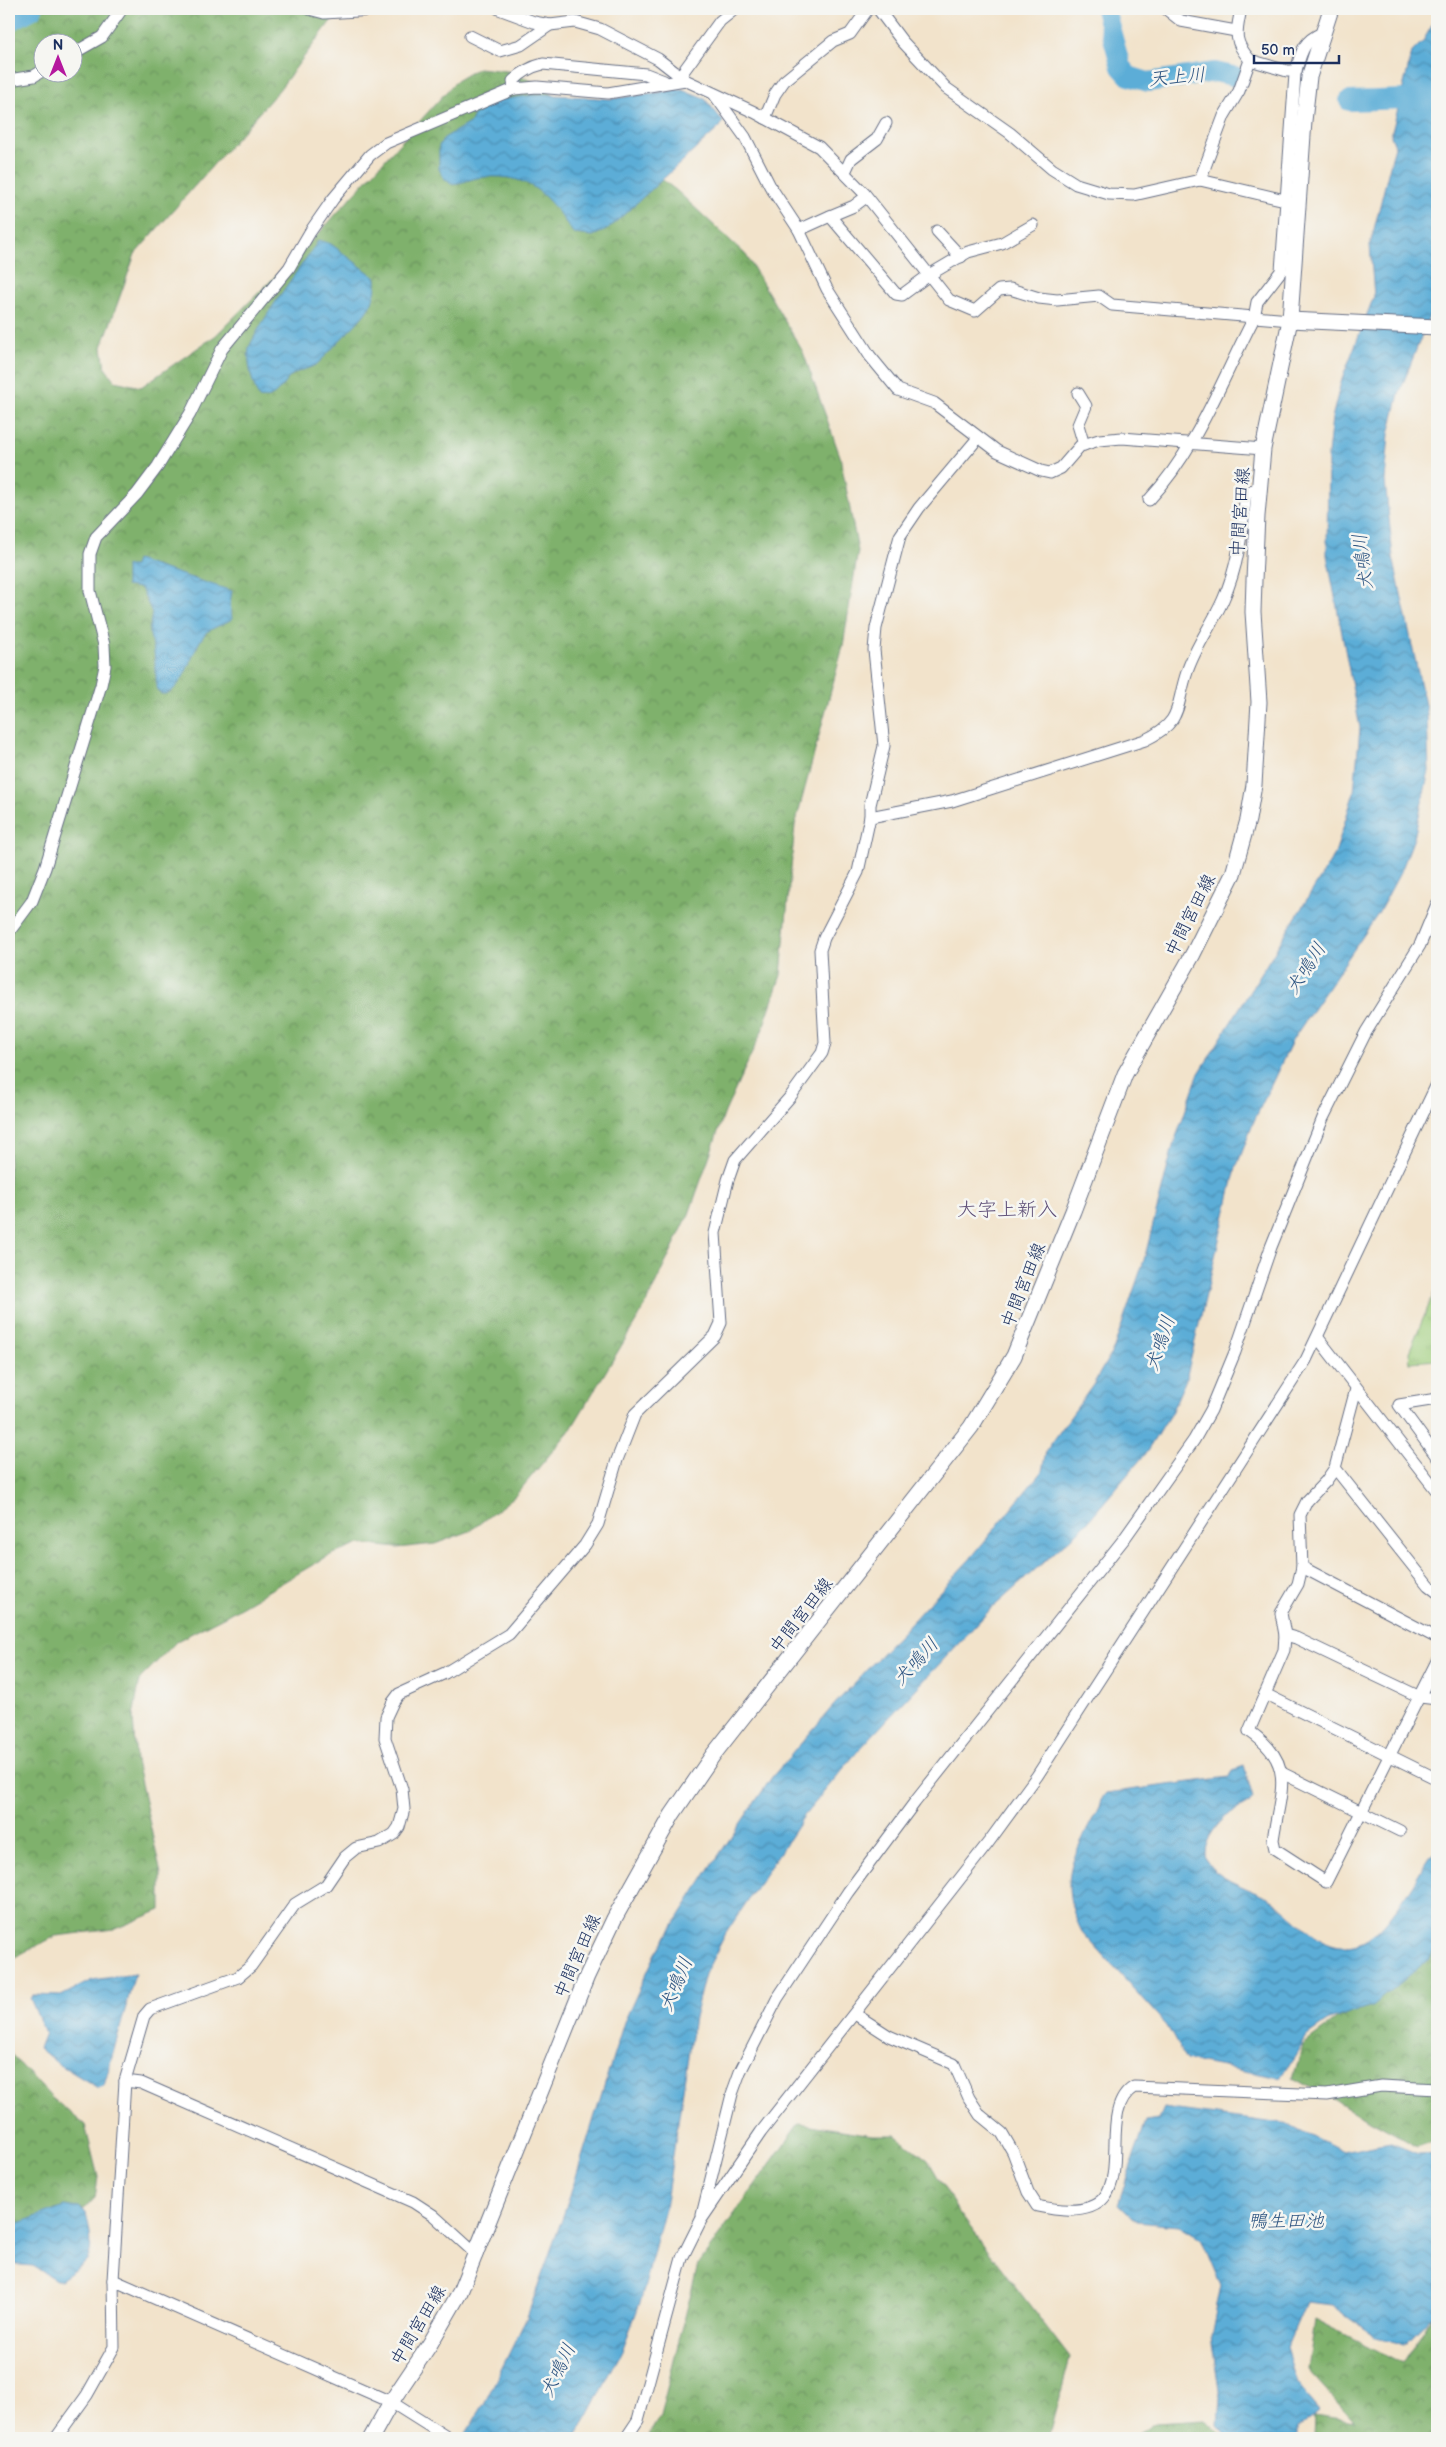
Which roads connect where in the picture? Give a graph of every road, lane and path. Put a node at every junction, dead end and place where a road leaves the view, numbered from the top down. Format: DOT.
graph roads {
  1 [pos="122,9"];
  2 [pos="309,9"];
  3 [pos="391,9"];
  4 [pos="499,9"];
  5 [pos="736,9"];
  6 [pos="868,9"];
  7 [pos="878,9"];
  8 [pos="1166,9"];
  9 [pos="1240,9"];
  10 [pos="1331,9"];
  11 [pos="550,25"];
  12 [pos="1236,31"];
  13 [pos="1322,33"];
  14 [pos="470,36"];
  15 [pos="82,48"];
  16 [pos="1250,60"];
  17 [pos="1296,71"];
  18 [pos="32,76"];
  19 [pos="682,78"];
  20 [pos="9,80"];
  21 [pos="666,81"];
  22 [pos="514,88"];
  23 [pos="714,94"];
  24 [pos="765,118"];
  25 [pos="886,123"];
  26 [pos="845,172"];
  27 [pos="1200,180"];
  28 [pos="866,197"];
  29 [pos="1286,200"];
  30 [pos="830,216"];
  31 [pos="1033,225"];
  32 [pos="799,230"];
  33 [pos="937,231"];
  34 [pos="961,257"];
  35 [pos="929,275"];
  36 [pos="1254,318"];
  37 [pos="1290,320"];
  38 [pos="1437,327"];
  39 [pos="1078,393"];
  40 [pos="978,438"];
  41 [pos="1188,444"];
  42 [pos="1084,445"];
  43 [pos="1263,450"];
  44 [pos="1260,488"];
  45 [pos="1149,500"];
  46 [pos="870,817"];
  47 [pos="1437,904"];
  48 [pos="9,932"];
  49 [pos="1437,1084"];
  50 [pos="1318,1338"];
  51 [pos="1356,1389"];
  52 [pos="1437,1399"];
  53 [pos="1437,1457"];
  54 [pos="1335,1468"];
  55 [pos="1437,1491"];
  56 [pos="1302,1567"];
  57 [pos="1437,1592"];
  58 [pos="1285,1635"];
  59 [pos="1437,1638"];
  60 [pos="1437,1661"];
  61 [pos="1266,1694"];
  62 [pos="1420,1697"];
  63 [pos="1437,1699"];
  64 [pos="1390,1754"];
  65 [pos="1282,1773"];
  66 [pos="1437,1779"];
  67 [pos="1361,1811"];
  68 [pos="1400,1831"];
  69 [pos="854,2014"];
  70 [pos="125,2081"];
  71 [pos="1437,2089"];
  72 [pos="701,2220"];
  73 [pos="477,2254"];
  74 [pos="113,2280"];
  75 [pos="394,2404"];
  76 [pos="56,2438"];
  77 [pos="371,2438"];
  78 [pos="448,2438"];
  79 [pos="626,2438"];
  1 -- 15 [label="street"];
  2 -- 3 [label="street"];
  4 -- 11 [label="street"];
  5 -- 19 [label="street"];
  6 -- 24 [label="street"];
  7 -- 27 [label="street"];
  8 -- 12 [label="street"];
  9 -- 12 [label="street"];
  10 -- 13 [label="main road, 中間宮田線"];
  11 -- 14 [label="street"];
  11 -- 19 [label="street"];
  12 -- 16 [label="street"];
  13 -- 17 [label="street"];
  13 -- 37 [label="main road, 中間宮田線"];
  16 -- 17 [label="street"];
  16 -- 27 [label="street"];
  17 -- 29 [label="street"];
  18 -- 20 [label="street"];
  19 -- 21 [label="street"];
  19 -- 23 [label="street"];
  21 -- 22 [label="street"];
  21 -- 22 [label="street"];
  22 -- 48 [label="street"];
  23 -- 24 [label="street"];
  23 -- 32 [label="street"];
  24 -- 26 [label="street"];
  25 -- 26 [label="street"];
  26 -- 28 [label="street"];
  27 -- 29 [label="street"];
  28 -- 30 [label="street"];
  28 -- 35 [label="street"];
  29 -- 36 [label="street"];
  30 -- 32 [label="street"];
  30 -- 35 [label="street"];
  31 -- 34 [label="street"];
  32 -- 40 [label="street"];
  33 -- 34 [label="street"];
  34 -- 35 [label="street"];
  35 -- 36 [label="street"];
  36 -- 37 [label="street"];
  36 -- 41 [label="street"];
  37 -- 38 [label="main road"];
  37 -- 43 [label="main road, 中間宮田線"];
  39 -- 42 [label="street"];
  40 -- 42 [label="street"];
  40 -- 46 [label="street"];
  41 -- 42 [label="street"];
  41 -- 43 [label="street"];
  41 -- 45 [label="street"];
  43 -- 44 [label="main road, 中間宮田線"];
  44 -- 46 [label="street"];
  44 -- 73 [label="main road, 中間宮田線"];
  46 -- 70 [label="street"];
  47 -- 72 [label="street"];
  49 -- 50 [label="street"];
  50 -- 51 [label="street"];
  50 -- 69 [label="street"];
  51 -- 54 [label="street"];
  51 -- 55 [label="street"];
  52 -- 53 [label="street"];
  54 -- 56 [label="street"];
  54 -- 57 [label="street"];
  56 -- 58 [label="street"];
  56 -- 59 [label="street"];
  58 -- 61 [label="street"];
  58 -- 62 [label="street"];
  60 -- 62 [label="street"];
  61 -- 64 [label="street"];
  61 -- 65 [label="street"];
  62 -- 63 [label="street"];
  62 -- 64 [label="street"];
  64 -- 66 [label="street"];
  64 -- 67 [label="street"];
  65 -- 67 [label="street"];
  65 -- 67 [label="street"];
  67 -- 68 [label="street"];
  69 -- 71 [label="street"];
  69 -- 72 [label="street"];
  70 -- 73 [label="street"];
  70 -- 74 [label="street"];
  72 -- 79 [label="street"];
  73 -- 75 [label="main road, 中間宮田線"];
  74 -- 75 [label="street"];
  74 -- 76 [label="street"];
  75 -- 77 [label="main road, 中間宮田線"];
  75 -- 78 [label="street"];
}
